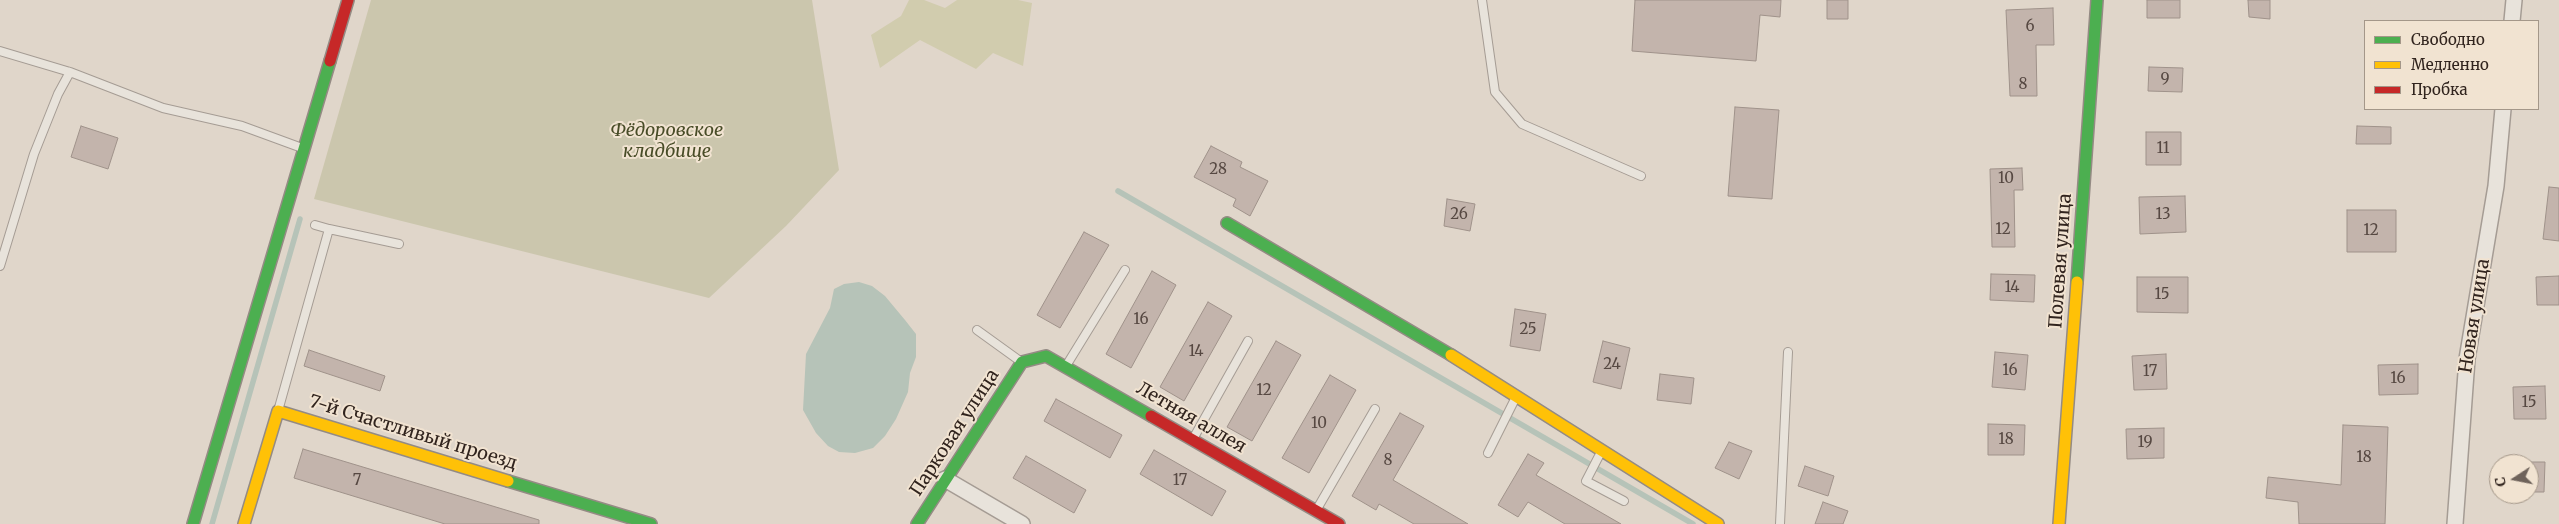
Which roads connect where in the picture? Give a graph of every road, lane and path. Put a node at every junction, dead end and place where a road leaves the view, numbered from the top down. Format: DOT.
graph roads {
  1 [pos="348,0"];
  2 [pos="1482,0"];
  3 [pos="2097,0"];
  4 [pos="2514,0"];
  5 [pos="2512,20"];
  6 [pos="0,51"];
  7 [pos="70,72"];
  8 [pos="2503,110"];
  9 [pos="304,148"];
  10 [pos="1642,176"];
  11 [pos="1227,224"];
  12 [pos="315,225"];
  13 [pos="329,229"];
  14 [pos="399,244"];
  15 [pos="0,266"];
  16 [pos="1125,270"];
  17 [pos="977,330"];
  18 [pos="1248,341"];
  19 [pos="1788,352"];
  20 [pos="1022,362"];
  21 [pos="1065,366"];
  22 [pos="1517,396"];
  23 [pos="1375,409"];
  24 [pos="278,410"];
  25 [pos="1193,440"];
  26 [pos="1602,451"];
  27 [pos="1488,453"];
  28 [pos="945,480"];
  29 [pos="1624,502"];
  30 [pos="1316,511"];
  31 [pos="192,524"];
  32 [pos="244,524"];
  33 [pos="652,524"];
  34 [pos="917,524"];
  35 [pos="1022,524"];
  36 [pos="1339,524"];
  37 [pos="1718,524"];
  38 [pos="1780,524"];
  39 [pos="2059,524"];
  40 [pos="2455,524"];
  1 -- 9 [label="street"];
  2 -- 10 [label="lane"];
  3 -- 39 [label="street, Полевая улица"];
  4 -- 5 [label="street"];
  6 -- 7 [label="lane"];
  7 -- 9 [label="lane"];
  7 -- 15 [label="lane"];
  8 -- 40 [label="street, Новая улица"];
  9 -- 31 [label="street"];
  11 -- 22 [label="street"];
  12 -- 13 [label="lane"];
  13 -- 14 [label="lane"];
  13 -- 24 [label="lane"];
  16 -- 21 [label="lane"];
  17 -- 20 [label="lane"];
  18 -- 25 [label="lane"];
  19 -- 38 [label="lane"];
  20 -- 21 [label="street, Летняя аллея"];
  20 -- 28 [label="street, Парковая улица"];
  21 -- 25 [label="street, Летняя аллея"];
  22 -- 26 [label="street"];
  22 -- 27 [label="lane"];
  23 -- 30 [label="lane"];
  24 -- 32 [label="street"];
  24 -- 33 [label="street, 7-й Счастливый проезд"];
  25 -- 30 [label="street, Летняя аллея"];
  26 -- 29 [label="lane"];
  26 -- 37 [label="street"];
  28 -- 34 [label="street, Парковая улица"];
  28 -- 35 [label="street"];
  30 -- 36 [label="street, Летняя аллея"];
}
